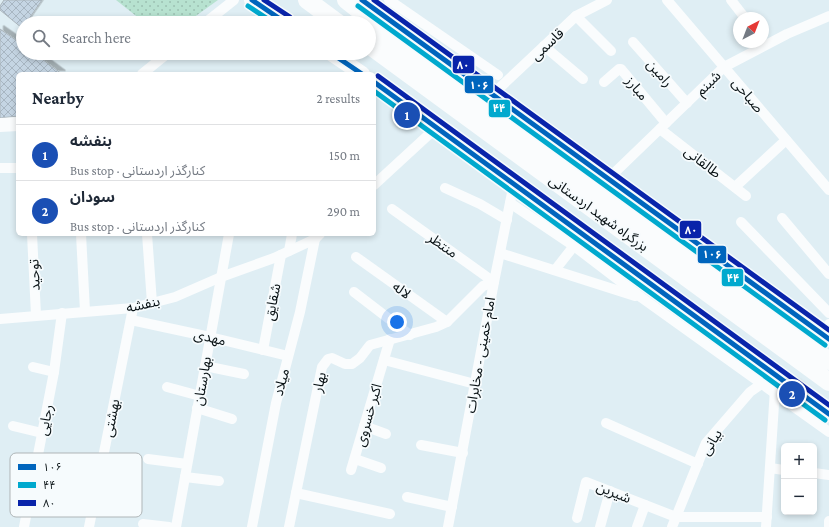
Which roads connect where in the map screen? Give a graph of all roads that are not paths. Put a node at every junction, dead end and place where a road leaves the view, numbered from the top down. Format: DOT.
graph roads {
  1 [pos="234,0"];
  2 [pos="252,0"];
  3 [pos="332,0"];
  4 [pos="346,0"];
  5 [pos="362,0"];
  6 [pos="607,0"];
  7 [pos="667,0"];
  8 [pos="732,0"];
  9 [pos="308,1"];
  10 [pos="393,6"];
  11 [pos="741,12"];
  12 [pos="214,16"];
  13 [pos="276,16"];
  14 [pos="328,16"];
  15 [pos="354,16"];
  16 [pos="366,16"];
  17 [pos="576,16"];
  18 [pos="829,16"];
  19 [pos="376,24"];
  20 [pos="376,31"];
  21 [pos="633,42"];
  22 [pos="769,42"];
  23 [pos="544,46"];
  24 [pos="757,48"];
  25 [pos="376,50"];
  26 [pos="611,51"];
  27 [pos="159,60"];
  28 [pos="341,60"];
  29 [pos="724,68"];
  30 [pos="144,72"];
  31 [pos="359,72"];
  32 [pos="498,75"];
  33 [pos="582,79"];
  34 [pos="604,82"];
  35 [pos="376,83"];
  36 [pos="492,95"];
  37 [pos="474,102"];
  38 [pos="687,103"];
  39 [pos="16,124"];
  40 [pos="0,125"];
  41 [pos="664,126"];
  42 [pos="437,127"];
  43 [pos="786,140"];
  44 [pos="0,168"];
  45 [pos="16,168"];
  46 [pos="608,179"];
  47 [pos="376,183"];
  48 [pos="514,183"];
  49 [pos="735,187"];
  50 [pos="445,188"];
  51 [pos="829,190"];
  52 [pos="746,196"];
  53 [pos="510,203"];
  54 [pos="392,209"];
  55 [pos="782,218"];
  56 [pos="507,220"];
  57 [pos="741,222"];
  58 [pos="32,236"];
  59 [pos="81,236"];
  60 [pos="147,236"];
  61 [pos="229,236"];
  62 [pos="291,236"];
  63 [pos="313,237"];
  64 [pos="578,240"];
  65 [pos="285,253"];
  66 [pos="500,253"];
  67 [pos="356,257"];
  68 [pos="555,270"];
  69 [pos="829,274"];
  70 [pos="221,277"];
  71 [pos="494,282"];
  72 [pos="354,292"];
  73 [pos="642,298"];
  74 [pos="152,303"];
  75 [pos="133,308"];
  76 [pos="86,312"];
  77 [pos="62,313"];
  78 [pos="829,313"];
  79 [pos="36,315"];
  80 [pos="0,318"];
  81 [pos="699,319"];
  82 [pos="131,320"];
  83 [pos="447,322"];
  84 [pos="827,332"];
  85 [pos="692,334"];
  86 [pos="410,335"];
  87 [pos="210,337"];
  88 [pos="390,340"];
  89 [pos="263,350"];
  90 [pos="288,356"];
  91 [pos="826,359"];
  92 [pos="384,360"];
  93 [pos="205,366"];
  94 [pos="33,367"];
  95 [pos="54,372"];
  96 [pos="244,374"];
  97 [pos="775,374"];
  98 [pos="829,382"];
  99 [pos="475,384"];
  100 [pos="761,384"];
  101 [pos="167,387"];
  102 [pos="774,393"];
  103 [pos="200,396"];
  104 [pos="197,408"];
  105 [pos="829,414"];
  106 [pos="232,419"];
  107 [pos="606,423"];
  108 [pos="12,426"];
  109 [pos="364,426"];
  110 [pos="829,432"];
  111 [pos="42,433"];
  112 [pos="386,434"];
  113 [pos="421,445"];
  114 [pos="38,453"];
  115 [pos="104,453"];
  116 [pos="463,453"];
  117 [pos="148,459"];
  118 [pos="355,459"];
  119 [pos="187,464"];
  120 [pos="698,464"];
  121 [pos="381,468"];
  122 [pos="770,468"];
  123 [pos="351,470"];
  124 [pos="781,470"];
  125 [pos="817,473"];
  126 [pos="829,475"];
  127 [pos="185,477"];
  128 [pos="219,482"];
  129 [pos="610,491"];
  130 [pos="296,493"];
  131 [pos="407,497"];
  132 [pos="645,505"];
  133 [pos="452,507"];
  134 [pos="390,514"];
  135 [pos="26,517"];
  136 [pos="91,517"];
  137 [pos="676,517"];
  138 [pos="578,518"];
  139 [pos="829,521"];
  140 [pos="767,522"];
  141 [pos="143,524"];
  142 [pos="24,527"];
  143 [pos="89,527"];
  144 [pos="168,527"];
  145 [pos="176,527"];
  146 [pos="252,527"];
  147 [pos="289,527"];
  148 [pos="448,527"];
  149 [pos="600,527"];
  150 [pos="637,527"];
  151 [pos="672,527"];
  152 [pos="829,527"];
  1 -- 12 [label="street"];
  2 -- 13 [label="main road"];
  3 -- 15 [label="highway"];
  4 -- 16 [label="highway"];
  5 -- 10 [label="main road"];
  6 -- 17 [label="street, قاسمی"];
  7 -- 29 [label="street, صباحی"];
  8 -- 11 [label="street"];
  9 -- 14 [label="highway"];
  10 -- 32 [label="street"];
  10 -- 36 [label="main road"];
  17 -- 23 [label="street, قاسمی"];
  17 -- 26 [label="street"];
  18 -- 22 [label="street, شبنم"];
  19 -- 37 [label="highway"];
  20 -- 37 [label="highway, بزرگراه شهید اردستانی"];
  21 -- 38 [label="street, رامین"];
  23 -- 33 [label="street"];
  23 -- 36 [label="street, قاسمی"];
  24 -- 29 [label="street, شبنم"];
  25 -- 98 [label="highway, بزرگراه شهید اردستانی"];
  27 -- 30 [label="street"];
  28 -- 31 [label="main road"];
  29 -- 38 [label="street, شبنم"];
  29 -- 43 [label="street, صباحی"];
  34 -- 41 [label="street, مبارز"];
  35 -- 42 [label="main road"];
  36 -- 46 [label="main road"];
  37 -- 91 [label="highway, بزرگراه شهید اردستانی"];
  38 -- 41 [label="street, شبنم"];
  39 -- 40 [label="street"];
  41 -- 46 [label="street, شبنم"];
  41 -- 49 [label="street, طالقانی"];
  42 -- 47 [label="street"];
  42 -- 48 [label="main road"];
  43 -- 49 [label="street"];
  43 -- 51 [label="street, صباحی"];
  44 -- 45 [label="street"];
  46 -- 84 [label="main road"];
  48 -- 53 [label="street, امام خمینی - مخابرات"];
  48 -- 64 [label="main road"];
  49 -- 52 [label="street, طالقانی"];
  50 -- 56 [label="street"];
  53 -- 56 [label="street, امام خمینی - مخابرات"];
  53 -- 64 [label="street"];
  54 -- 71 [label="street, منتظر"];
  55 -- 69 [label="street"];
  56 -- 66 [label="street, امام خمینی - مخابرات"];
  57 -- 78 [label="street"];
  58 -- 79 [label="street, توحید"];
  59 -- 76 [label="street"];
  60 -- 74 [label="street"];
  61 -- 70 [label="street, بهارستان"];
  62 -- 65 [label="street, شقایق"];
  63 -- 65 [label="street, بنفشه"];
  63 -- 90 [label="street, میلاد"];
  64 -- 68 [label="street"];
  64 -- 73 [label="street"];
  64 -- 81 [label="main road"];
  65 -- 70 [label="street, بنفشه"];
  65 -- 89 [label="street, شقایق"];
  66 -- 68 [label="street"];
  66 -- 71 [label="street, امام خمینی - مخابرات"];
  67 -- 83 [label="street, لاله"];
  68 -- 73 [label="street"];
  70 -- 74 [label="street, بنفشه"];
  70 -- 87 [label="street, بهارستان"];
  71 -- 83 [label="street, بهار"];
  71 -- 99 [label="street, امام خمینی - مخابرات"];
  72 -- 86 [label="street"];
  73 -- 85 [label="street"];
  74 -- 75 [label="street, بنفشه"];
  75 -- 76 [label="street, بنفشه"];
  75 -- 82 [label="street, بهشتی"];
  76 -- 77 [label="street, بنفشه"];
  77 -- 79 [label="street, بنفشه"];
  77 -- 95 [label="street, رجایی"];
  79 -- 80 [label="street, بنفشه"];
  81 -- 85 [label="street"];
  81 -- 97 [label="main road"];
  82 -- 87 [label="street, مهدی"];
  82 -- 115 [label="street, بهشتی"];
  83 -- 86 [label="street, بهار"];
  85 -- 100 [label="street"];
  86 -- 88 [label="street, بهار"];
  87 -- 89 [label="street, مهدی"];
  87 -- 93 [label="street, بهارستان"];
  88 -- 92 [label="street, اکبر خسروی"];
  88 -- 130 [label="street, بهار"];
  89 -- 90 [label="street, مهدی"];
  90 -- 146 [label="street, میلاد"];
  92 -- 99 [label="street"];
  92 -- 109 [label="street, اکبر خسروی"];
  93 -- 96 [label="street"];
  93 -- 103 [label="street, بهارستان"];
  94 -- 95 [label="street"];
  95 -- 111 [label="street, رجایی"];
  97 -- 100 [label="street, بیانی"];
  97 -- 102 [label="street"];
  97 -- 105 [label="main road"];
  99 -- 116 [label="street, امام خمینی - مخابرات"];
  100 -- 102 [label="street"];
  100 -- 120 [label="street, بیانی"];
  101 -- 103 [label="street"];
  102 -- 110 [label="street"];
  102 -- 122 [label="street"];
  103 -- 104 [label="street, بهارستان"];
  104 -- 106 [label="street"];
  104 -- 119 [label="street, بهارستان"];
  107 -- 120 [label="street"];
  108 -- 111 [label="street"];
  109 -- 112 [label="street"];
  109 -- 118 [label="street, اکبر خسروی"];
  111 -- 114 [label="street, رجایی"];
  113 -- 116 [label="street"];
  116 -- 133 [label="street, امام خمینی - مخابرات"];
  117 -- 119 [label="street"];
  118 -- 121 [label="street"];
  118 -- 123 [label="street, اکبر خسروی"];
  119 -- 127 [label="street, بهارستان"];
  120 -- 137 [label="street, بیانی"];
  122 -- 124 [label="street"];
  122 -- 140 [label="street"];
  125 -- 126 [label="street"];
  127 -- 128 [label="street"];
  127 -- 145 [label="street, بهارستان"];
  129 -- 132 [label="street, شیرین"];
  129 -- 138 [label="street, شیرین"];
  129 -- 149 [label="street"];
  130 -- 134 [label="street"];
  130 -- 147 [label="street, بهار"];
  131 -- 133 [label="street"];
  132 -- 137 [label="street, شیرین"];
  132 -- 150 [label="street"];
  133 -- 148 [label="street, امام خمینی - مخابرات"];
  135 -- 142 [label="street, رجایی"];
  136 -- 143 [label="street, بهشتی"];
  137 -- 140 [label="street"];
  137 -- 151 [label="street, بیانی"];
  139 -- 152 [label="street"];
  141 -- 144 [label="street"];
}
